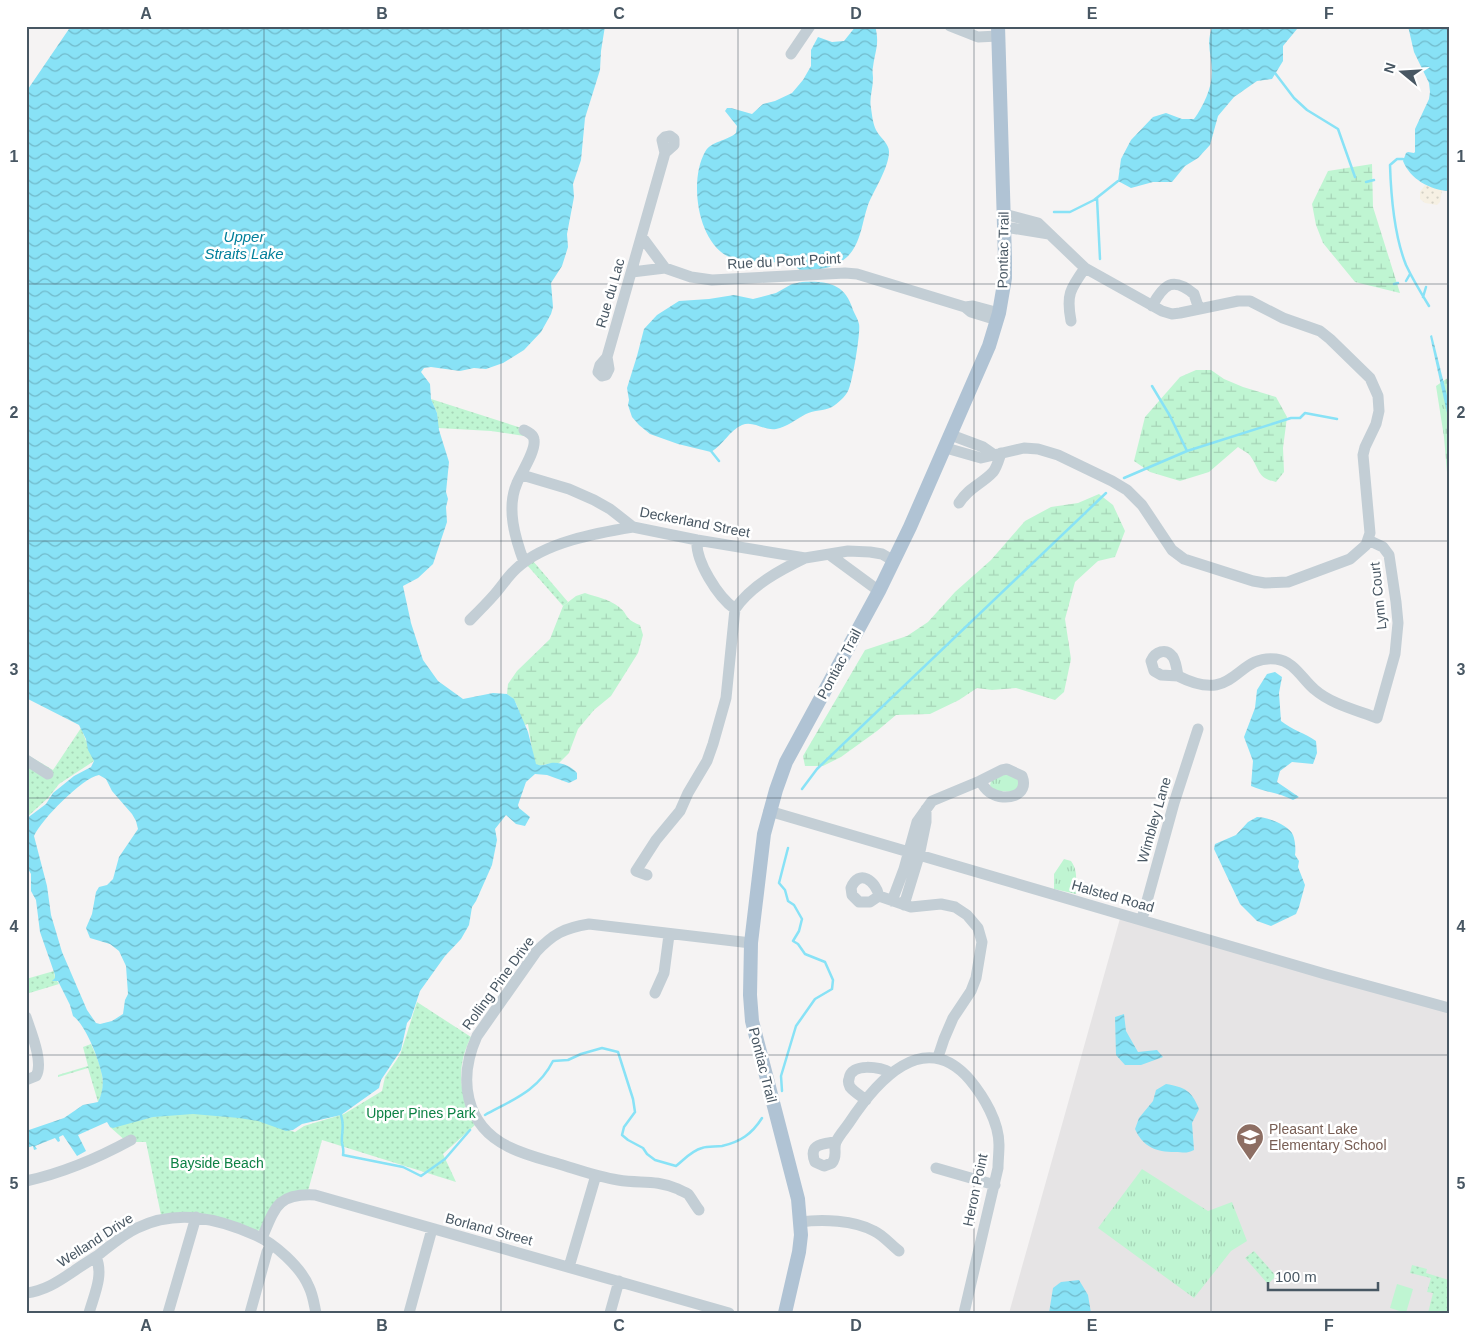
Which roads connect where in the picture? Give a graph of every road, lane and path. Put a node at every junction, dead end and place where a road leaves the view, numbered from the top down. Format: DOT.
graph roads {
  1 [pos="810,26"];
  2 [pos="950,26"];
  3 [pos="998,31"];
  4 [pos="790,54"];
  5 [pos="666,153"];
  6 [pos="1004,220"];
  7 [pos="642,237"];
  8 [pos="666,268"];
  9 [pos="1085,268"];
  10 [pos="632,272"];
  11 [pos="1152,306"];
  12 [pos="1199,309"];
  13 [pos="998,317"];
  14 [pos="1071,320"];
  15 [pos="607,357"];
  16 [pos="524,430"];
  17 [pos="951,435"];
  18 [pos="946,448"];
  19 [pos="997,453"];
  20 [pos="522,475"];
  21 [pos="959,503"];
  22 [pos="633,527"];
  23 [pos="697,540"];
  24 [pos="1368,540"];
  25 [pos="830,555"];
  26 [pos="805,558"];
  27 [pos="894,561"];
  28 [pos="524,562"];
  29 [pos="879,591"];
  30 [pos="735,609"];
  31 [pos="470,620"];
  32 [pos="1178,676"];
  33 [pos="1198,729"];
  34 [pos="26,760"];
  35 [pos="48,774"];
  36 [pos="980,781"];
  37 [pos="926,809"];
  38 [pos="769,811"];
  39 [pos="908,852"];
  40 [pos="919,856"];
  41 [pos="646,875"];
  42 [pos="880,896"];
  43 [pos="892,901"];
  44 [pos="904,905"];
  45 [pos="1142,919"];
  46 [pos="669,935"];
  47 [pos="751,943"];
  48 [pos="655,994"];
  49 [pos="1449,1008"];
  50 [pos="26,1017"];
  51 [pos="938,1058"];
  52 [pos="891,1073"];
  53 [pos="26,1080"];
  54 [pos="866,1100"];
  55 [pos="131,1140"];
  56 [pos="835,1142"];
  57 [pos="936,1168"];
  58 [pos="596,1176"];
  59 [pos="26,1181"];
  60 [pos="995,1185"];
  61 [pos="699,1210"];
  62 [pos="196,1217"];
  63 [pos="800,1222"];
  64 [pos="432,1229"];
  65 [pos="267,1242"];
  66 [pos="899,1251"];
  67 [pos="96,1257"];
  68 [pos="570,1267"];
  69 [pos="619,1281"];
  70 [pos="26,1293"];
  71 [pos="88,1313"];
  72 [pos="168,1313"];
  73 [pos="250,1313"];
  74 [pos="316,1313"];
  75 [pos="409,1313"];
  76 [pos="610,1313"];
  77 [pos="729,1313"];
  78 [pos="785,1313"];
  79 [pos="964,1313"];
  1 -- 4 [label="street"];
  2 -- 3 [label="street"];
  3 -- 6 [label="main road, Pontiac Trail"];
  5 -- 7 [label="street, Rue du Lac"];
  6 -- 9 [label="street"];
  6 -- 13 [label="main road, Pontiac Trail"];
  7 -- 8 [label="street"];
  7 -- 10 [label="street, Rue du Lac"];
  8 -- 10 [label="street, Rue du Pont Point"];
  8 -- 13 [label="street, Rue du Pont Point"];
  9 -- 11 [label="street"];
  9 -- 14 [label="street"];
  10 -- 15 [label="street, Rue du Lac"];
  11 -- 12 [label="street"];
  11 -- 12 [label="street"];
  12 -- 24 [label="street"];
  13 -- 17 [label="main road, Pontiac Trail"];
  16 -- 20 [label="street"];
  17 -- 18 [label="main road, Pontiac Trail"];
  17 -- 19 [label="street"];
  18 -- 19 [label="street"];
  18 -- 27 [label="main road, Pontiac Trail"];
  19 -- 21 [label="street"];
  19 -- 24 [label="street"];
  20 -- 22 [label="street, Deckerland Street"];
  20 -- 28 [label="street"];
  22 -- 23 [label="street, Deckerland Street"];
  22 -- 28 [label="street"];
  23 -- 26 [label="street, Deckerland Street"];
  23 -- 30 [label="street"];
  24 -- 32 [label="street, Lynn Court"];
  25 -- 26 [label="street, Deckerland Street"];
  25 -- 27 [label="street, Deckerland Street"];
  25 -- 29 [label="street"];
  26 -- 30 [label="street"];
  27 -- 29 [label="main road, Pontiac Trail"];
  28 -- 31 [label="street"];
  29 -- 38 [label="main road, Pontiac Trail"];
  30 -- 41 [label="street"];
  33 -- 45 [label="street, Wimbley Lane"];
  34 -- 35 [label="street"];
  36 -- 37 [label="street"];
  37 -- 39 [label="street"];
  37 -- 40 [label="street"];
  38 -- 39 [label="street, Halsted Road"];
  38 -- 47 [label="main road, Pontiac Trail"];
  39 -- 40 [label="street, Halsted Road"];
  39 -- 43 [label="street"];
  40 -- 44 [label="street"];
  40 -- 45 [label="street, Halsted Road"];
  42 -- 43 [label="street"];
  43 -- 44 [label="street"];
  44 -- 51 [label="street"];
  45 -- 49 [label="street, Halsted Road"];
  46 -- 47 [label="street, Rolling Pine Drive"];
  46 -- 48 [label="street"];
  46 -- 58 [label="street, Rolling Pine Drive"];
  47 -- 63 [label="main road, Pontiac Trail"];
  50 -- 53 [label="street"];
  51 -- 52 [label="street"];
  51 -- 60 [label="street, Heron Point"];
  52 -- 54 [label="street"];
  52 -- 54 [label="street"];
  54 -- 56 [label="street"];
  55 -- 59 [label="street"];
  57 -- 60 [label="street"];
  58 -- 61 [label="street, Rolling Pine Drive"];
  58 -- 68 [label="street"];
  60 -- 79 [label="street, Heron Point"];
  62 -- 65 [label="street, Welland Drive"];
  62 -- 67 [label="street, Welland Drive"];
  62 -- 72 [label="street"];
  63 -- 66 [label="street"];
  63 -- 78 [label="main road, Pontiac Trail"];
  64 -- 65 [label="street, Borland Street"];
  64 -- 68 [label="street, Borland Street"];
  64 -- 75 [label="street"];
  65 -- 73 [label="street, Borland Street"];
  65 -- 74 [label="street, Welland Drive"];
  67 -- 70 [label="street, Welland Drive"];
  67 -- 71 [label="street"];
  68 -- 69 [label="street, Borland Street"];
  69 -- 76 [label="street"];
  69 -- 77 [label="street, Borland Street"];
}
